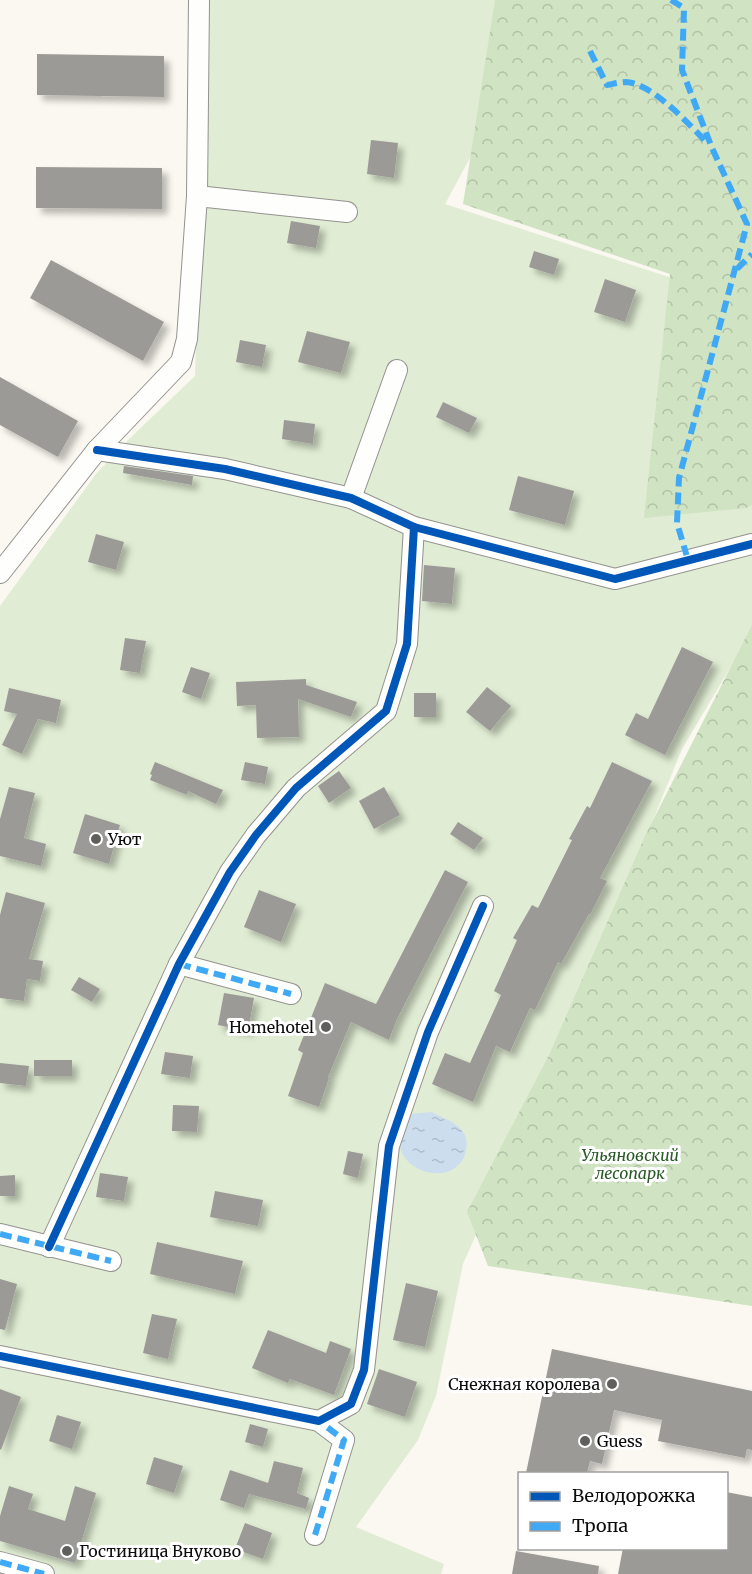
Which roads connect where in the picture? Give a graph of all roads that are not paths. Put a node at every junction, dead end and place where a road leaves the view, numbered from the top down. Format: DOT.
graph roads {
  1 [pos="199,0"];
  2 [pos="196,196"];
  3 [pos="347,212"];
  4 [pos="397,370"];
  5 [pos="97,450"];
  6 [pos="351,498"];
  7 [pos="414,526"];
  8 [pos="752,544"];
  9 [pos="0,573"];
  10 [pos="483,906"];
  11 [pos="179,964"];
  12 [pos="291,994"];
  13 [pos="0,1234"];
  14 [pos="49,1246"];
  15 [pos="111,1262"];
  16 [pos="0,1356"];
  17 [pos="319,1421"];
  18 [pos="315,1535"];
  19 [pos="0,1562"];
  20 [pos="44,1574"];
  1 -- 2 [label="street"];
  2 -- 3 [label="street"];
  2 -- 5 [label="street"];
  4 -- 6 [label="street"];
  5 -- 6 [label="street"];
  5 -- 9 [label="street"];
  6 -- 7 [label="street"];
  7 -- 8 [label="street"];
  7 -- 11 [label="street"];
  10 -- 17 [label="street"];
  11 -- 12 [label="street"];
  11 -- 14 [label="street"];
  13 -- 14 [label="street"];
  14 -- 15 [label="street"];
  16 -- 17 [label="street"];
  17 -- 18 [label="street"];
  19 -- 20 [label="street"];
}
